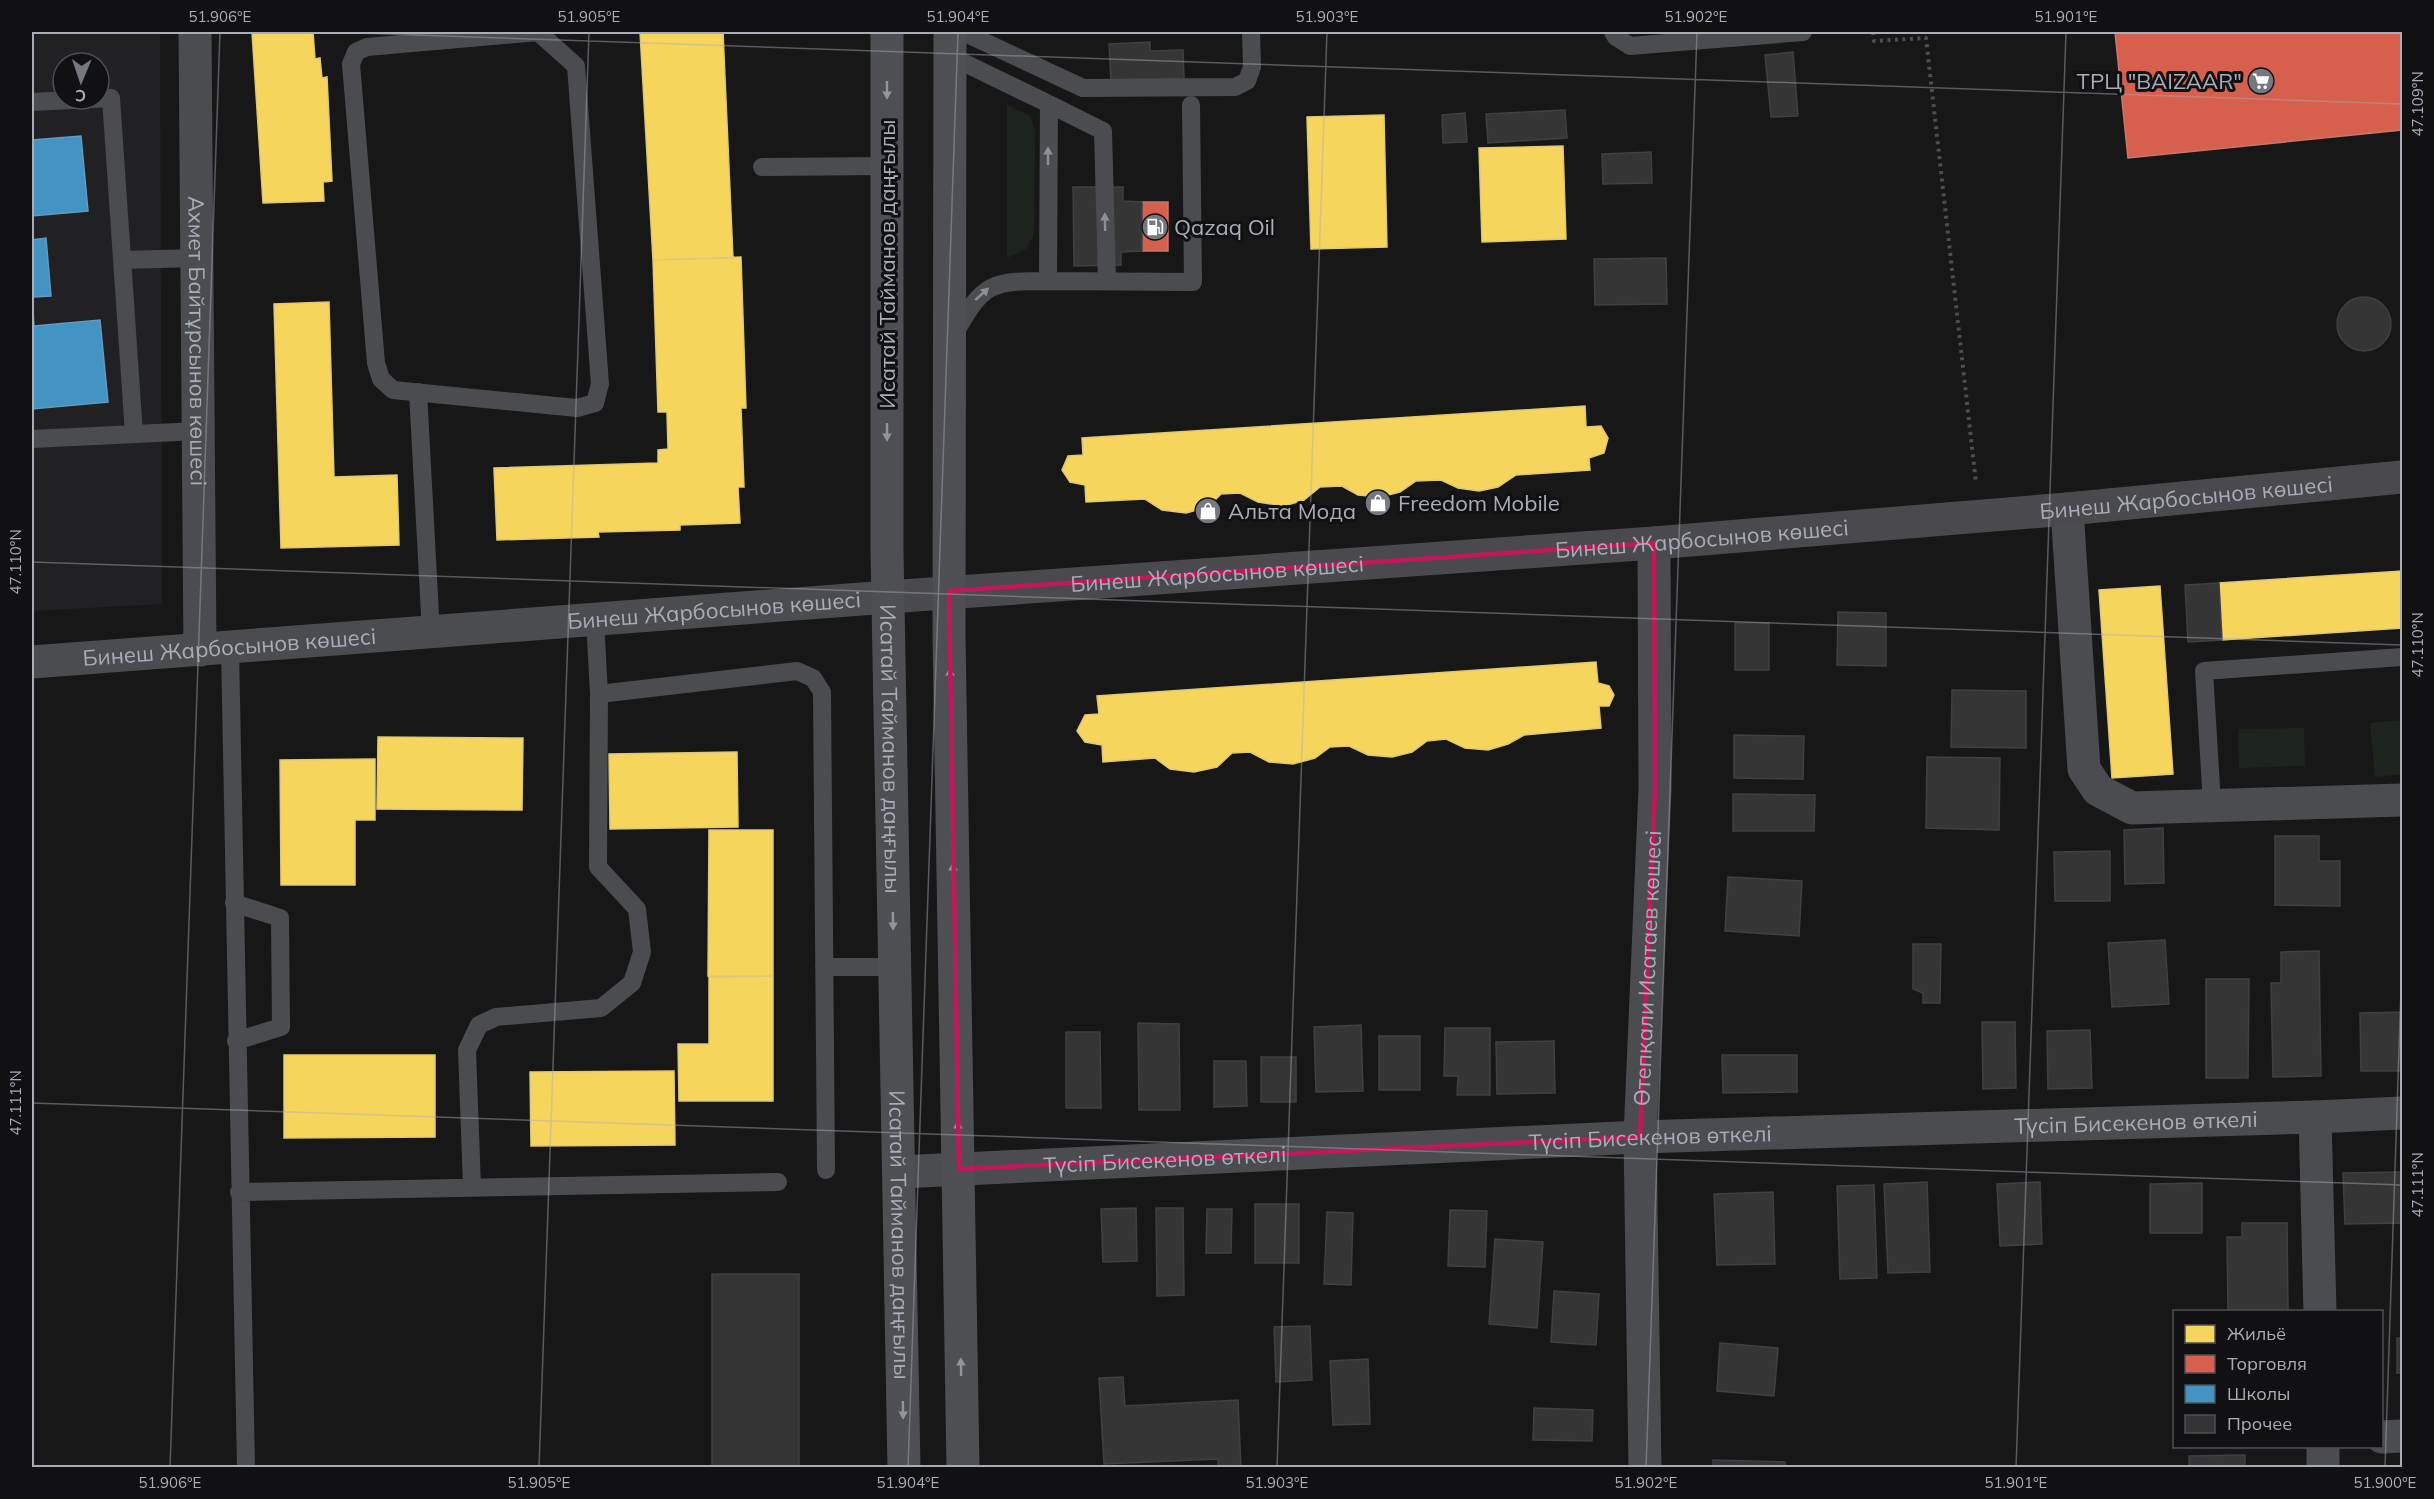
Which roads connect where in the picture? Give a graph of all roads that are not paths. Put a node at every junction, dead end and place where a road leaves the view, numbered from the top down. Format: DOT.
graph roads {
  1 [pos="195,32"];
  2 [pos="538,32"];
  3 [pos="886,32"];
  4 [pos="1251,32"];
  5 [pos="1613,32"];
  6 [pos="1803,32"];
  7 [pos="954,40"];
  8 [pos="32,102"];
  9 [pos="1049,104"];
  10 [pos="1191,105"];
  11 [pos="887,166"];
  12 [pos="762,167"];
  13 [pos="197,258"];
  14 [pos="122,260"];
  15 [pos="1048,281"];
  16 [pos="1107,281"];
  17 [pos="949,342"];
  18 [pos="418,392"];
  19 [pos="198,431"];
  20 [pos="134,434"];
  21 [pos="32,439"];
  22 [pos="2403,477"];
  23 [pos="2067,509"];
  24 [pos="1654,543"];
  25 [pos="949,591"];
  26 [pos="888,597"];
  27 [pos="595,620"];
  28 [pos="430,633"];
  29 [pos="215,649"];
  30 [pos="2403,657"];
  31 [pos="32,662"];
  32 [pos="599,694"];
  33 [pos="2403,800"];
  34 [pos="2212,804"];
  35 [pos="234,903"];
  36 [pos="824,967"];
  37 [pos="894,967"];
  38 [pos="236,1041"];
  39 [pos="2403,1113"];
  40 [pos="2315,1118"];
  41 [pos="1640,1137"];
  42 [pos="959,1168"];
  43 [pos="826,1170"];
  44 [pos="899,1172"];
  45 [pos="778,1182"];
  46 [pos="472,1187"];
  47 [pos="239,1192"];
  48 [pos="2320,1310"];
  49 [pos="2383,1437"];
  50 [pos="2403,1437"];
  51 [pos="2323,1448"];
  52 [pos="246,1467"];
  53 [pos="904,1467"];
  54 [pos="963,1467"];
  55 [pos="1645,1467"];
  56 [pos="2323,1467"];
  1 -- 13 [label="street, Ахмет Байтұрсынов көшесі"];
  2 -- 18 [label="lane"];
  2 -- 18 [label="lane"];
  3 -- 11 [label="main road, Исатай Тайманов даңғылы, one-way"];
  4 -- 7 [label="lane"];
  5 -- 6 [label="lane"];
  7 -- 9 [label="lane"];
  7 -- 17 [label="main road"];
  8 -- 14 [label="lane"];
  15 -- 9 [label="lane, one-way"];
  16 -- 9 [label="lane, one-way"];
  10 -- 16 [label="lane"];
  11 -- 12 [label="lane"];
  11 -- 26 [label="main road, Исатай Тайманов даңғылы, one-way"];
  13 -- 14 [label="lane"];
  13 -- 19 [label="street, Ахмет Байтұрсынов көшесі"];
  14 -- 20 [label="lane"];
  15 -- 16 [label="lane"];
  17 -- 15 [label="lane, one-way"];
  17 -- 25 [label="main road"];
  18 -- 28 [label="lane"];
  19 -- 20 [label="lane"];
  19 -- 29 [label="street, Ахмет Байтұрсынов көшесі"];
  20 -- 21 [label="lane"];
  22 -- 23 [label="street, Бинеш Жарбосынов көшесі"];
  23 -- 24 [label="street, Бинеш Жарбосынов көшесі"];
  23 -- 34 [label="street"];
  24 -- 25 [label="street, Бинеш Жарбосынов көшесі"];
  24 -- 41 [label="street, Өтепқали Исатаев көшесі"];
  25 -- 26 [label="street, Бинеш Жарбосынов көшесі"];
  42 -- 25 [label="main road, one-way"];
  26 -- 27 [label="street, Бинеш Жарбосынов көшесі"];
  26 -- 37 [label="main road, Исатай Тайманов даңғылы, one-way"];
  27 -- 28 [label="street, Бинеш Жарбосынов көшесі"];
  27 -- 32 [label="lane"];
  28 -- 29 [label="street, Бинеш Жарбосынов көшесі"];
  29 -- 31 [label="street, Бинеш Жарбосынов көшесі"];
  29 -- 35 [label="lane"];
  30 -- 34 [label="lane"];
  32 -- 36 [label="lane"];
  32 -- 46 [label="lane"];
  33 -- 34 [label="street"];
  35 -- 38 [label="lane"];
  35 -- 38 [label="lane"];
  36 -- 37 [label="lane"];
  36 -- 43 [label="lane"];
  37 -- 44 [label="main road, Исатай Тайманов даңғылы"];
  38 -- 47 [label="lane"];
  39 -- 40 [label="street, Түсіп Бисекенов өткелі"];
  40 -- 41 [label="street, Түсіп Бисекенов өткелі"];
  40 -- 48 [label="street"];
  41 -- 42 [label="street, Түсіп Бисекенов өткелі"];
  41 -- 55 [label="street, Өтепқали Исатаев көшесі"];
  42 -- 44 [label="street, Түсіп Бисекенов өткелі"];
  54 -- 42 [label="main road, one-way"];
  44 -- 53 [label="main road, Исатай Тайманов даңғылы, one-way"];
  45 -- 46 [label="lane"];
  46 -- 47 [label="lane"];
  47 -- 52 [label="lane"];
  49 -- 50 [label="street"];
  51 -- 56 [label="street"];
}
